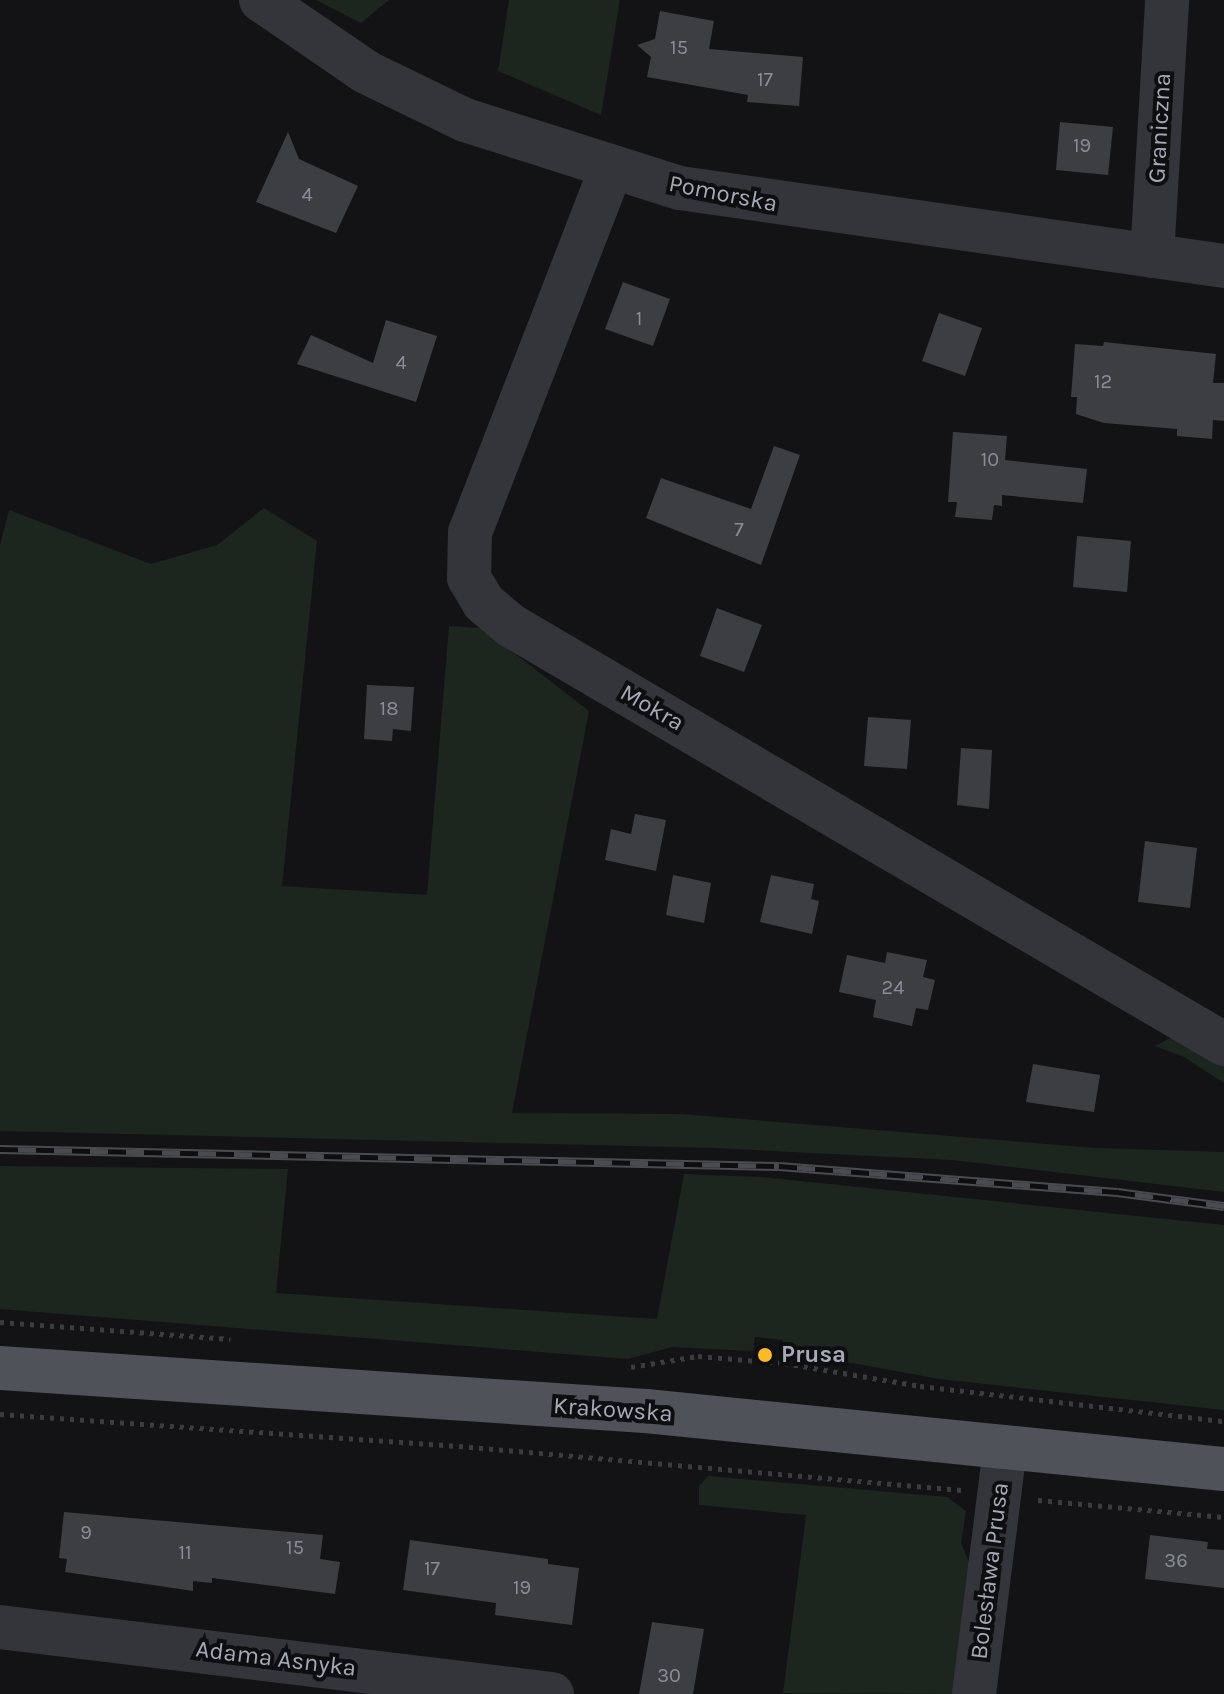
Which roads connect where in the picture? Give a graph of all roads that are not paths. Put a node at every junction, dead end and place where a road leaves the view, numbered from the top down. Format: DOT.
graph roads {
  1 [pos="261,0"];
  2 [pos="1167,0"];
  3 [pos="611,169"];
  4 [pos="1152,256"];
  5 [pos="1224,266"];
  6 [pos="1224,1044"];
  7 [pos="0,1368"];
  8 [pos="1005,1447"];
  9 [pos="1224,1469"];
  10 [pos="0,1627"];
  11 [pos="552,1694"];
  12 [pos="974,1694"];
  1 -- 3 [label="street, Pomorska"];
  2 -- 4 [label="street, Graniczna"];
  3 -- 4 [label="street, Pomorska"];
  3 -- 6 [label="street, Mokra"];
  4 -- 5 [label="street, Pomorska"];
  7 -- 8 [label="main road, Krakowska"];
  8 -- 9 [label="main road, Krakowska"];
  8 -- 12 [label="street, Bolesława Prusa"];
  10 -- 11 [label="street, Adama Asnyka"];
}
